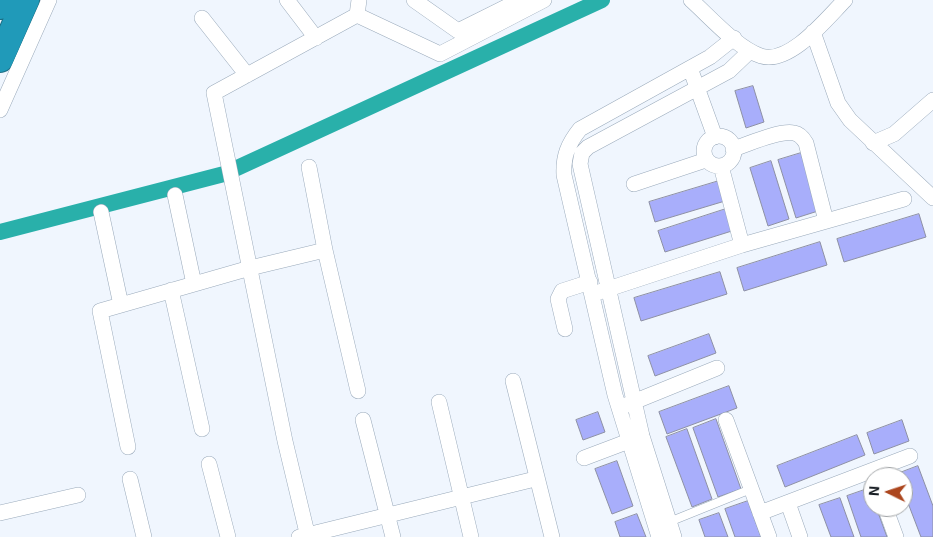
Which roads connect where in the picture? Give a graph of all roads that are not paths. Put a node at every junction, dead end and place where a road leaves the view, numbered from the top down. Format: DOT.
graph roads {
  1 [pos="2,0"];
  2 [pos="14,0"];
  3 [pos="26,0"];
  4 [pos="49,0"];
  5 [pos="288,0"];
  6 [pos="359,0"];
  7 [pos="520,0"];
  8 [pos="544,0"];
  9 [pos="692,0"];
  10 [pos="845,0"];
  11 [pos="418,2"];
  12 [pos="0,6"];
  13 [pos="357,15"];
  14 [pos="202,18"];
  15 [pos="0,32"];
  16 [pos="813,32"];
  17 [pos="316,38"];
  18 [pos="734,38"];
  19 [pos="750,51"];
  20 [pos="0,59"];
  21 [pos="690,68"];
  22 [pos="247,75"];
  23 [pos="699,89"];
  24 [pos="933,100"];
  25 [pos="0,110"];
  26 [pos="716,136"];
  27 [pos="873,143"];
  28 [pos="734,149"];
  29 [pos="706,160"];
  30 [pos="721,166"];
  31 [pos="309,167"];
  32 [pos="634,184"];
  33 [pos="175,195"];
  34 [pos="933,198"];
  35 [pos="904,199"];
  36 [pos="100,212"];
  37 [pos="826,221"];
  38 [pos="742,245"];
  39 [pos="325,250"];
  40 [pos="250,268"];
  41 [pos="194,284"];
  42 [pos="591,288"];
  43 [pos="608,289"];
  44 [pos="171,290"];
  45 [pos="121,304"];
  46 [pos="565,329"];
  47 [pos="717,368"];
  48 [pos="513,381"];
  49 [pos="358,391"];
  50 [pos="633,401"];
  51 [pos="439,402"];
  52 [pos="620,408"];
  53 [pos="363,420"];
  54 [pos="726,420"];
  55 [pos="202,429"];
  56 [pos="628,441"];
  57 [pos="128,447"];
  58 [pos="910,456"];
  59 [pos="584,458"];
  60 [pos="208,464"];
  61 [pos="886,467"];
  62 [pos="863,477"];
  63 [pos="130,479"];
  64 [pos="536,479"];
  65 [pos="751,489"];
  66 [pos="78,495"];
  67 [pos="462,497"];
  68 [pos="788,503"];
  69 [pos="0,513"];
  70 [pos="760,514"];
  71 [pos="386,515"];
  72 [pos="889,517"];
  73 [pos="669,522"];
  74 [pos="304,536"];
  75 [pos="144,537"];
  76 [pos="228,537"];
  77 [pos="393,537"];
  78 [pos="471,537"];
  79 [pos="552,537"];
  80 [pos="659,537"];
  81 [pos="674,537"];
  82 [pos="769,537"];
  83 [pos="800,537"];
  84 [pos="896,537"];
  1 -- 12 [label="highway"];
  2 -- 15 [label="street"];
  3 -- 20 [label="highway"];
  4 -- 25 [label="street"];
  5 -- 17 [label="street"];
  6 -- 13 [label="street"];
  7 -- 11 [label="street"];
  8 -- 13 [label="street"];
  9 -- 18 [label="street"];
  10 -- 16 [label="street"];
  13 -- 17 [label="street"];
  14 -- 22 [label="street"];
  16 -- 19 [label="street"];
  16 -- 27 [label="street"];
  17 -- 22 [label="street"];
  18 -- 19 [label="street"];
  18 -- 21 [label="street"];
  19 -- 23 [label="street"];
  21 -- 23 [label="street"];
  21 -- 42 [label="street"];
  22 -- 40 [label="street"];
  23 -- 26 [label="street"];
  23 -- 43 [label="street"];
  24 -- 27 [label="street"];
  26 -- 28 [label="street"];
  26 -- 29 [label="street"];
  27 -- 34 [label="street"];
  28 -- 30 [label="street"];
  28 -- 37 [label="street"];
  29 -- 30 [label="street"];
  29 -- 32 [label="street"];
  30 -- 38 [label="street"];
  31 -- 39 [label="street"];
  33 -- 41 [label="street"];
  35 -- 37 [label="street"];
  36 -- 45 [label="street"];
  37 -- 38 [label="street"];
  38 -- 43 [label="street"];
  39 -- 40 [label="street"];
  39 -- 49 [label="street"];
  40 -- 41 [label="street"];
  40 -- 74 [label="street"];
  41 -- 44 [label="street"];
  42 -- 43 [label="street"];
  42 -- 46 [label="street"];
  42 -- 52 [label="street"];
  43 -- 50 [label="street"];
  44 -- 45 [label="street"];
  44 -- 55 [label="street"];
  45 -- 57 [label="street"];
  47 -- 50 [label="street"];
  48 -- 64 [label="street"];
  50 -- 52 [label="street"];
  50 -- 73 [label="street"];
  51 -- 67 [label="street"];
  52 -- 56 [label="street"];
  53 -- 71 [label="street"];
  54 -- 65 [label="street"];
  56 -- 59 [label="street"];
  56 -- 80 [label="street"];
  58 -- 61 [label="street"];
  60 -- 76 [label="street"];
  62 -- 68 [label="street"];
  63 -- 75 [label="street"];
  64 -- 67 [label="street"];
  64 -- 79 [label="street"];
  65 -- 70 [label="street"];
  65 -- 73 [label="lane"];
  66 -- 69 [label="street"];
  67 -- 71 [label="street"];
  67 -- 78 [label="street"];
  68 -- 70 [label="street"];
  68 -- 83 [label="street"];
  70 -- 82 [label="street"];
  71 -- 74 [label="street"];
  71 -- 77 [label="street"];
  72 -- 84 [label="street"];
  73 -- 81 [label="street"];
}
